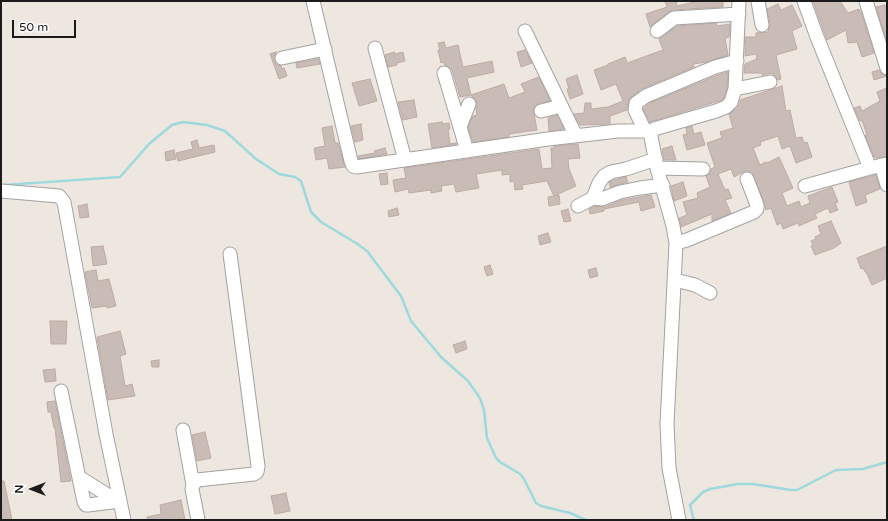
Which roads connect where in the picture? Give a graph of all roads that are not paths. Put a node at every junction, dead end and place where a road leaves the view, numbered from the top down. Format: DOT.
graph roads {
  1 [pos="314,1"];
  2 [pos="758,1"];
  3 [pos="804,1"];
  4 [pos="866,1"];
  5 [pos="739,7"];
  6 [pos="762,25"];
  7 [pos="525,31"];
  8 [pos="657,31"];
  9 [pos="375,48"];
  10 [pos="325,49"];
  11 [pos="282,58"];
  12 [pos="737,61"];
  13 [pos="887,68"];
  14 [pos="444,73"];
  15 [pos="770,82"];
  16 [pos="735,89"];
  17 [pos="469,104"];
  18 [pos="561,106"];
  19 [pos="541,111"];
  20 [pos="460,127"];
  21 [pos="648,131"];
  22 [pos="576,136"];
  23 [pos="467,151"];
  24 [pos="405,160"];
  25 [pos="656,163"];
  26 [pos="879,165"];
  27 [pos="702,169"];
  28 [pos="747,179"];
  29 [pos="663,185"];
  30 [pos="887,185"];
  31 [pos="805,186"];
  32 [pos="1,191"];
  33 [pos="593,198"];
  34 [pos="578,206"];
  35 [pos="676,243"];
  36 [pos="230,254"];
  37 [pos="675,280"];
  38 [pos="710,293"];
  39 [pos="62,391"];
  40 [pos="182,430"];
  41 [pos="78,477"];
  42 [pos="193,485"];
  43 [pos="118,501"];
  44 [pos="124,520"];
  45 [pos="198,520"];
  46 [pos="679,520"];
  1 -- 10 [label="street"];
  2 -- 6 [label="street"];
  3 -- 26 [label="street"];
  4 -- 13 [label="street"];
  5 -- 8 [label="street"];
  5 -- 12 [label="street"];
  7 -- 18 [label="street"];
  9 -- 24 [label="street"];
  10 -- 11 [label="street"];
  10 -- 24 [label="street"];
  12 -- 16 [label="street"];
  12 -- 21 [label="street"];
  14 -- 20 [label="street"];
  15 -- 16 [label="street"];
  16 -- 21 [label="street"];
  17 -- 20 [label="street"];
  18 -- 19 [label="street"];
  18 -- 22 [label="street"];
  20 -- 23 [label="street"];
  21 -- 22 [label="street"];
  21 -- 25 [label="street"];
  22 -- 23 [label="street"];
  23 -- 24 [label="street"];
  25 -- 27 [label="street"];
  25 -- 29 [label="street"];
  25 -- 33 [label="street"];
  26 -- 30 [label="street"];
  26 -- 31 [label="street"];
  28 -- 35 [label="street"];
  29 -- 33 [label="street"];
  29 -- 35 [label="street"];
  32 -- 43 [label="street"];
  33 -- 34 [label="street"];
  35 -- 37 [label="street"];
  36 -- 42 [label="street"];
  37 -- 38 [label="street"];
  37 -- 46 [label="street"];
  39 -- 41 [label="street"];
  40 -- 42 [label="street"];
  41 -- 43 [label="street"];
  41 -- 43 [label="street"];
  42 -- 45 [label="street"];
  43 -- 44 [label="street"];
}
